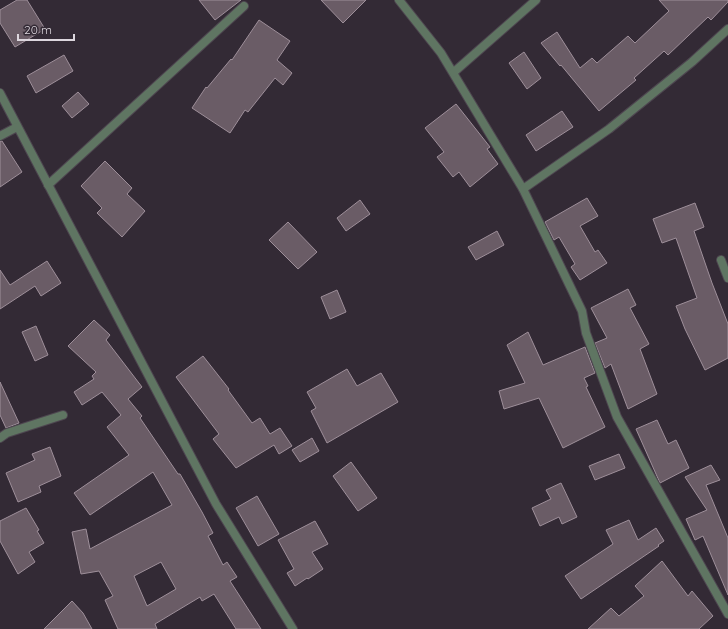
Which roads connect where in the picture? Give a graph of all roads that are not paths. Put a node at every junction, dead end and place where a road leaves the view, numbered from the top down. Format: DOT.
graph roads {
  1 [pos="400,0"];
  2 [pos="536,0"];
  3 [pos="244,6"];
  4 [pos="728,29"];
  5 [pos="454,72"];
  6 [pos="0,93"];
  7 [pos="17,127"];
  8 [pos="0,136"];
  9 [pos="48,185"];
  10 [pos="523,189"];
  11 [pos="721,260"];
  12 [pos="728,278"];
  13 [pos="63,415"];
  14 [pos="0,438"];
  15 [pos="728,614"];
  16 [pos="293,629"];
  1 -- 5 [label="street"];
  2 -- 5 [label="street"];
  3 -- 9 [label="street"];
  4 -- 10 [label="street"];
  5 -- 10 [label="street"];
  6 -- 7 [label="street"];
  7 -- 8 [label="street"];
  7 -- 9 [label="street"];
  9 -- 16 [label="street"];
  10 -- 15 [label="street"];
  11 -- 12 [label="street"];
  13 -- 14 [label="street"];
}
